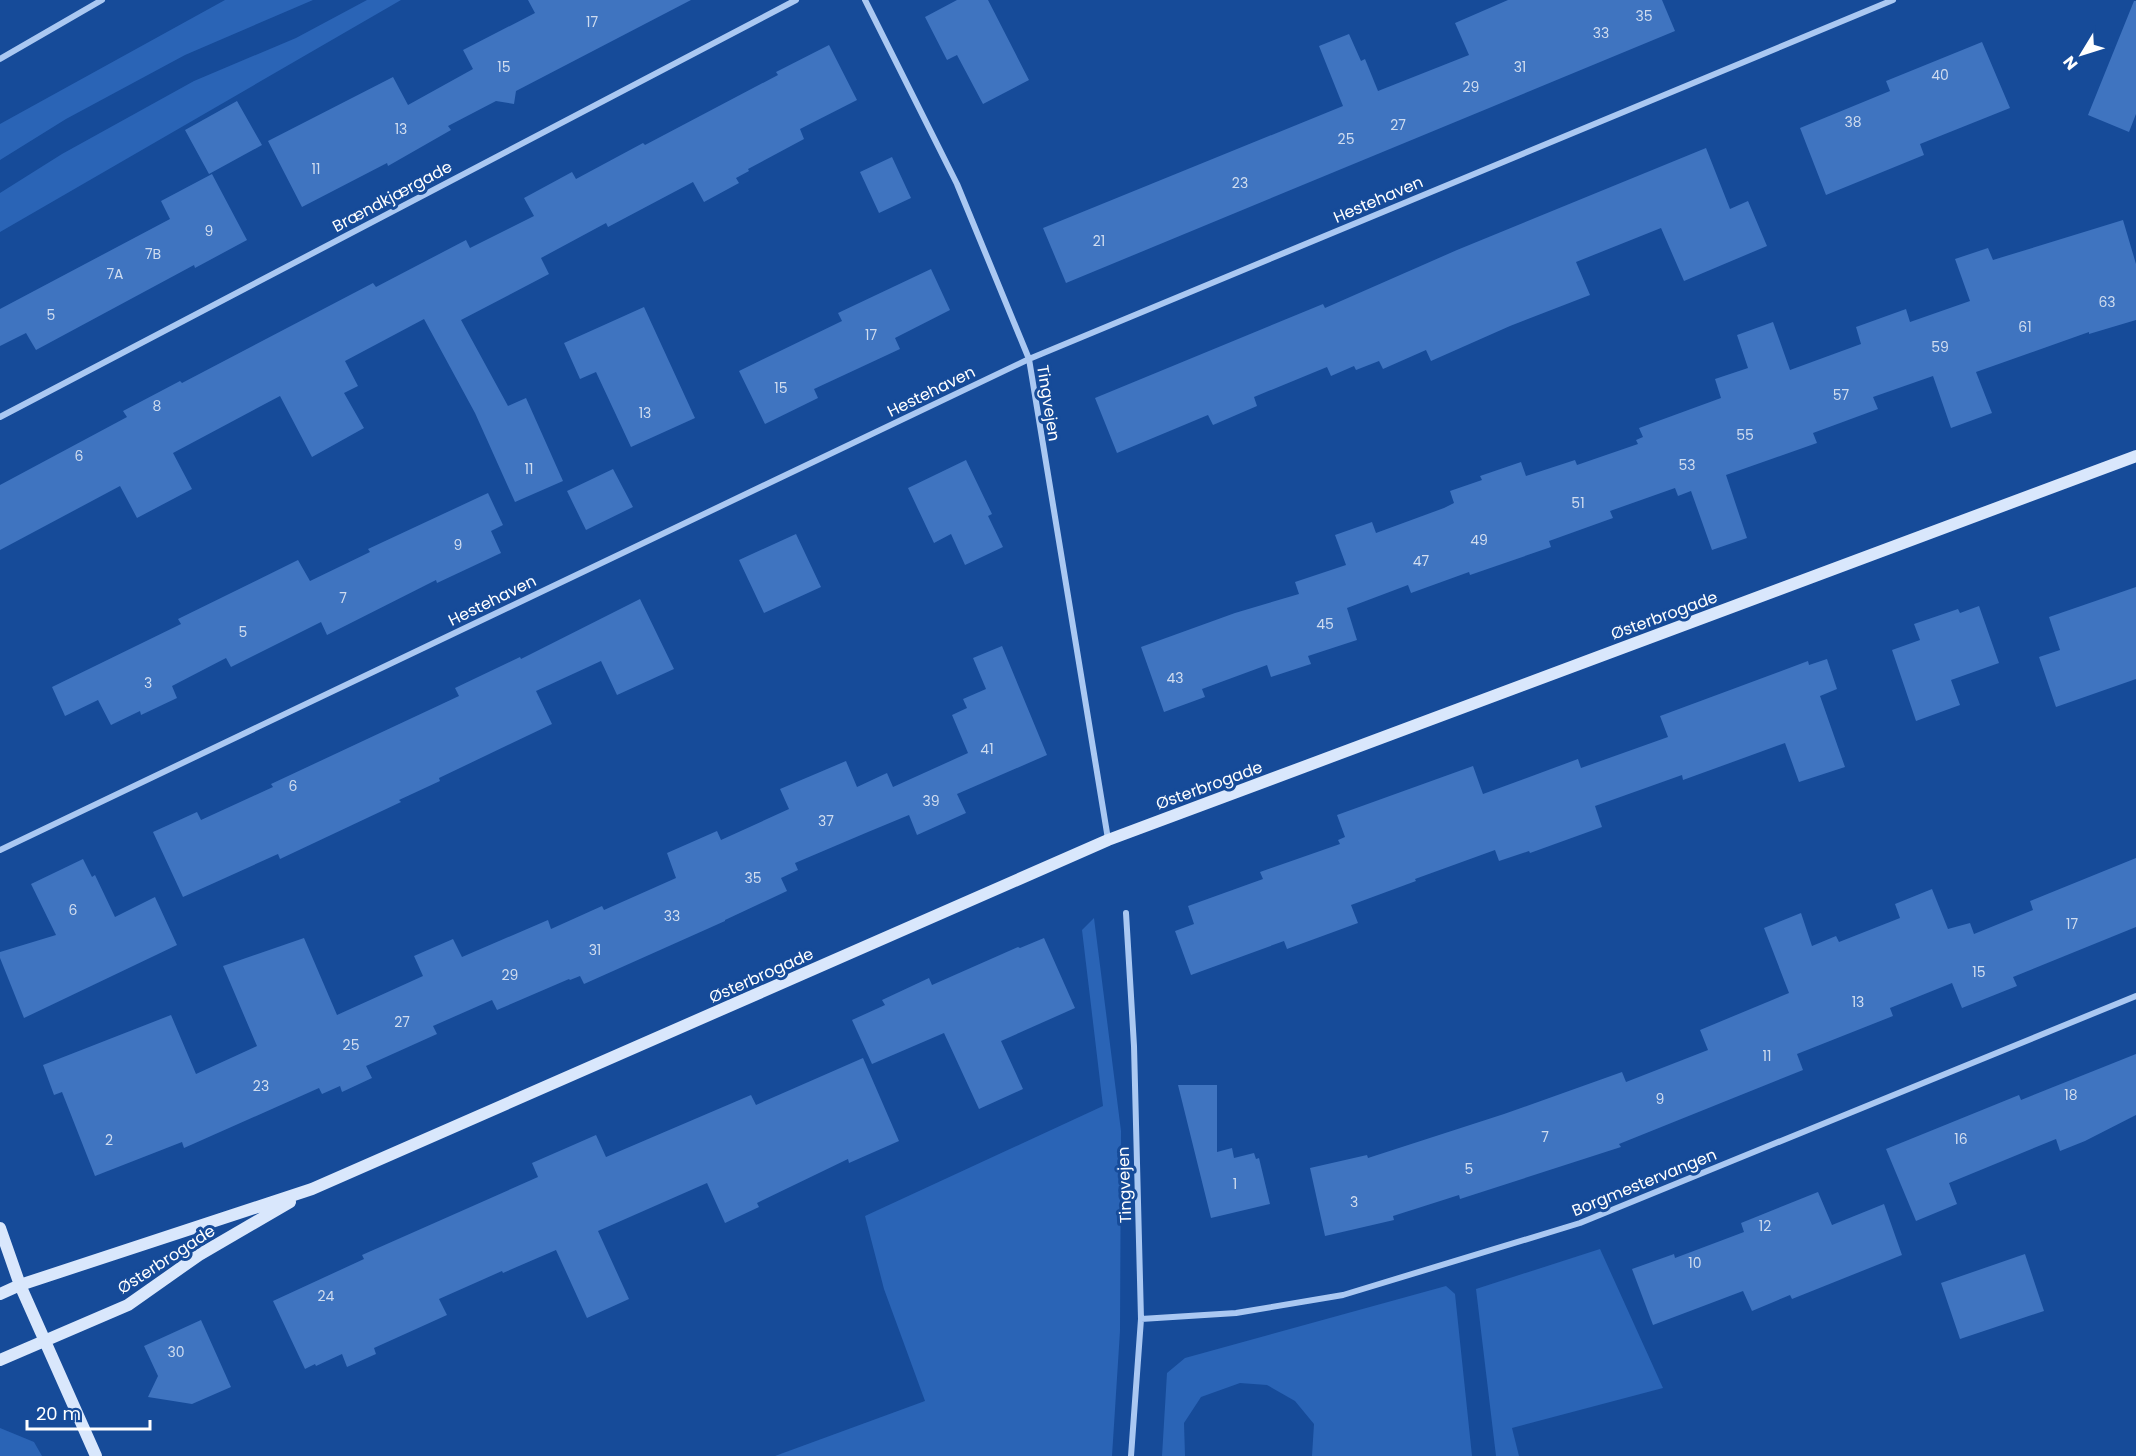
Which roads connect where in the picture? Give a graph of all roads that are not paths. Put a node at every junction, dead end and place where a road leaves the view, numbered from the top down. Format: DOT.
graph roads {
  1 [pos="102,0"];
  2 [pos="796,0"];
  3 [pos="865,0"];
  4 [pos="1893,0"];
  5 [pos="0,59"];
  6 [pos="1029,359"];
  7 [pos="0,417"];
  8 [pos="2136,456"];
  9 [pos="1108,840"];
  10 [pos="0,850"];
  11 [pos="1126,913"];
  12 [pos="2136,996"];
  13 [pos="312,1189"];
  14 [pos="0,1228"];
  15 [pos="20,1285"];
  16 [pos="0,1294"];
  17 [pos="1141,1318"];
  18 [pos="45,1341"];
  19 [pos="0,1360"];
  20 [pos="96,1456"];
  21 [pos="1131,1456"];
  1 -- 5 [label="street"];
  2 -- 7 [label="street, Brændkjærgade"];
  3 -- 6 [label="street, Tingvejen"];
  4 -- 6 [label="street, Hestehaven"];
  6 -- 9 [label="street, Tingvejen"];
  6 -- 10 [label="street, Hestehaven"];
  8 -- 9 [label="main road, Østerbrogade"];
  9 -- 13 [label="main road, Østerbrogade"];
  11 -- 17 [label="street, Tingvejen"];
  12 -- 17 [label="street, Borgmestervangen"];
  13 -- 15 [label="main road, Østerbrogade"];
  13 -- 18 [label="main road, Østerbrogade"];
  14 -- 15 [label="main road"];
  15 -- 16 [label="main road, Østerbrogade"];
  15 -- 18 [label="main road"];
  17 -- 21 [label="street, Tingvejen"];
  18 -- 19 [label="main road, Østerbrogade"];
  18 -- 20 [label="main road"];
}
